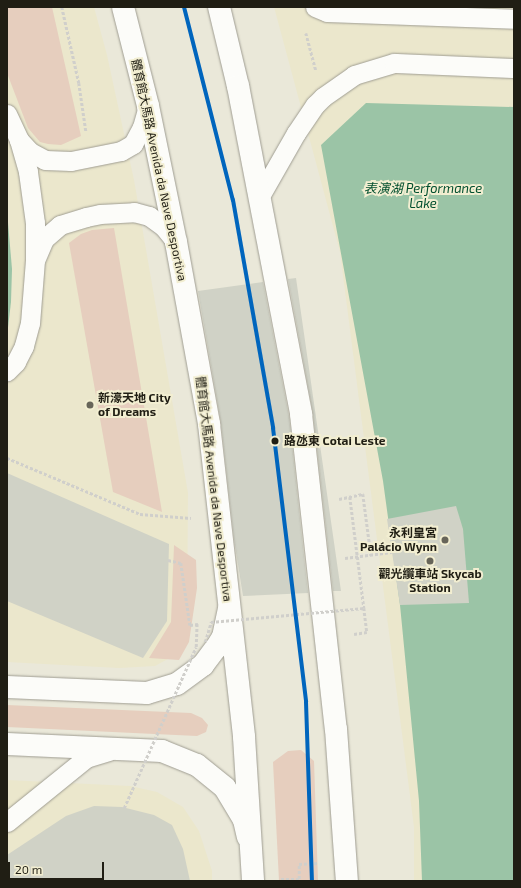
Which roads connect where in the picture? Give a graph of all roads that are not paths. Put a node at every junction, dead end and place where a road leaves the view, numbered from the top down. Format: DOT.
graph roads {
  1 [pos="123,7"];
  2 [pos="219,7"];
  3 [pos="315,7"];
  4 [pos="514,20"];
  5 [pos="514,68"];
  6 [pos="148,106"];
  7 [pos="7,114"];
  8 [pos="19,140"];
  9 [pos="260,196"];
  10 [pos="176,242"];
  11 [pos="35,260"];
  12 [pos="7,371"];
  13 [pos="230,608"];
  14 [pos="7,687"];
  15 [pos="7,744"];
  16 [pos="117,749"];
  17 [pos="11,817"];
  18 [pos="252,856"];
  19 [pos="346,872"];
  20 [pos="253,881"];
  1 -- 6 [label="main road, 體育館大馬路 Avenida da Nave Desportiva"];
  2 -- 9 [label="main road"];
  3 -- 4 [label="lane"];
  5 -- 9 [label="lane"];
  6 -- 8 [label="lane"];
  6 -- 10 [label="main road, 體育館大馬路 Avenida da Nave Desportiva"];
  7 -- 8 [label="lane"];
  8 -- 11 [label="lane"];
  9 -- 19 [label="main road"];
  10 -- 11 [label="lane"];
  10 -- 13 [label="main road, 體育館大馬路 Avenida da Nave Desportiva"];
  11 -- 12 [label="lane"];
  13 -- 14 [label="main road"];
  13 -- 18 [label="main road, 體育館大馬路 Avenida da Nave Desportiva"];
  15 -- 16 [label="main road"];
  16 -- 17 [label="lane"];
  16 -- 18 [label="main road"];
  18 -- 20 [label="main road, 體育館大馬路 Avenida da Nave Desportiva"];
}
